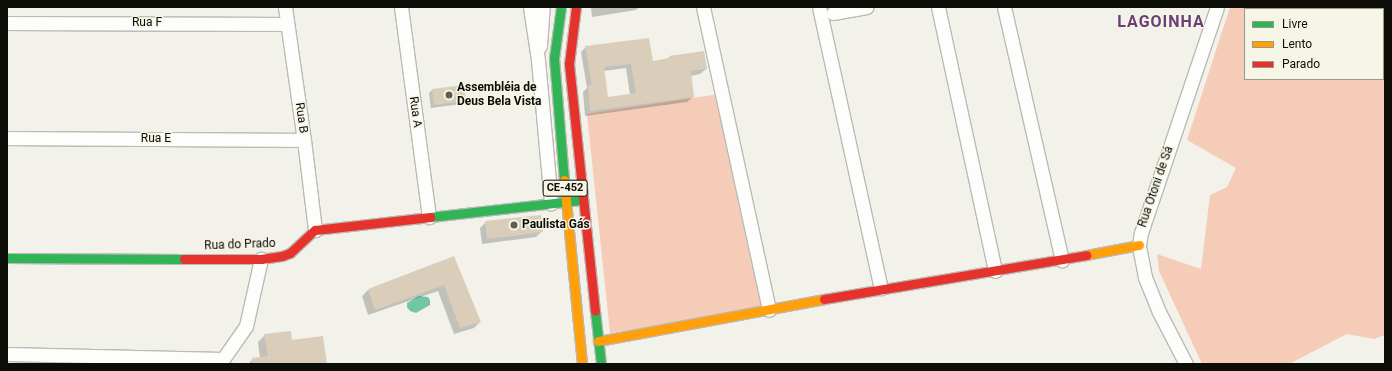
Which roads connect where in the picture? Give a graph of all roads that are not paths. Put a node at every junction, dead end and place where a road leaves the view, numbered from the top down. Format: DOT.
graph roads {
  1 [pos="285,7"];
  2 [pos="401,7"];
  3 [pos="530,7"];
  4 [pos="543,7"];
  5 [pos="561,7"];
  6 [pos="576,7"];
  7 [pos="703,7"];
  8 [pos="819,7"];
  9 [pos="866,7"];
  10 [pos="938,7"];
  11 [pos="1004,7"];
  12 [pos="1217,7"];
  13 [pos="833,13"];
  14 [pos="7,23"];
  15 [pos="287,24"];
  16 [pos="538,60"];
  17 [pos="7,138"];
  18 [pos="304,140"];
  19 [pos="583,200"];
  20 [pos="567,202"];
  21 [pos="552,203"];
  22 [pos="429,217"];
  23 [pos="315,230"];
  24 [pos="1139,245"];
  25 [pos="7,258"];
  26 [pos="261,259"];
  27 [pos="1062,260"];
  28 [pos="995,271"];
  29 [pos="881,288"];
  30 [pos="769,310"];
  31 [pos="598,341"];
  32 [pos="7,354"];
  33 [pos="224,362"];
  34 [pos="582,364"];
  35 [pos="601,364"];
  36 [pos="1186,364"];
  1 -- 15 [label="street, Rua B"];
  2 -- 22 [label="street, Rua A"];
  3 -- 16 [label="street"];
  4 -- 16 [label="street"];
  5 -- 20 [label="street, CE-452"];
  6 -- 19 [label="street, CE-452"];
  7 -- 30 [label="street"];
  8 -- 29 [label="street"];
  9 -- 13 [label="street"];
  10 -- 28 [label="street"];
  11 -- 27 [label="street"];
  12 -- 24 [label="street, Rua Otoni de Sá"];
  14 -- 15 [label="street, Rua F"];
  15 -- 18 [label="street, Rua B"];
  16 -- 21 [label="street"];
  17 -- 18 [label="street, Rua E"];
  18 -- 23 [label="street, Rua B"];
  19 -- 20 [label="street"];
  19 -- 31 [label="street, CE-452"];
  20 -- 21 [label="street"];
  20 -- 34 [label="street, CE-452"];
  21 -- 22 [label="street"];
  22 -- 23 [label="street"];
  23 -- 26 [label="street, Rua do Prado"];
  24 -- 27 [label="street"];
  24 -- 36 [label="street, Rua Otoni de Sá"];
  25 -- 26 [label="street, Rua do Prado"];
  26 -- 33 [label="street"];
  27 -- 28 [label="street"];
  28 -- 29 [label="street"];
  29 -- 30 [label="street"];
  30 -- 31 [label="street"];
  31 -- 35 [label="street, CE-452"];
  32 -- 33 [label="street"];
}
